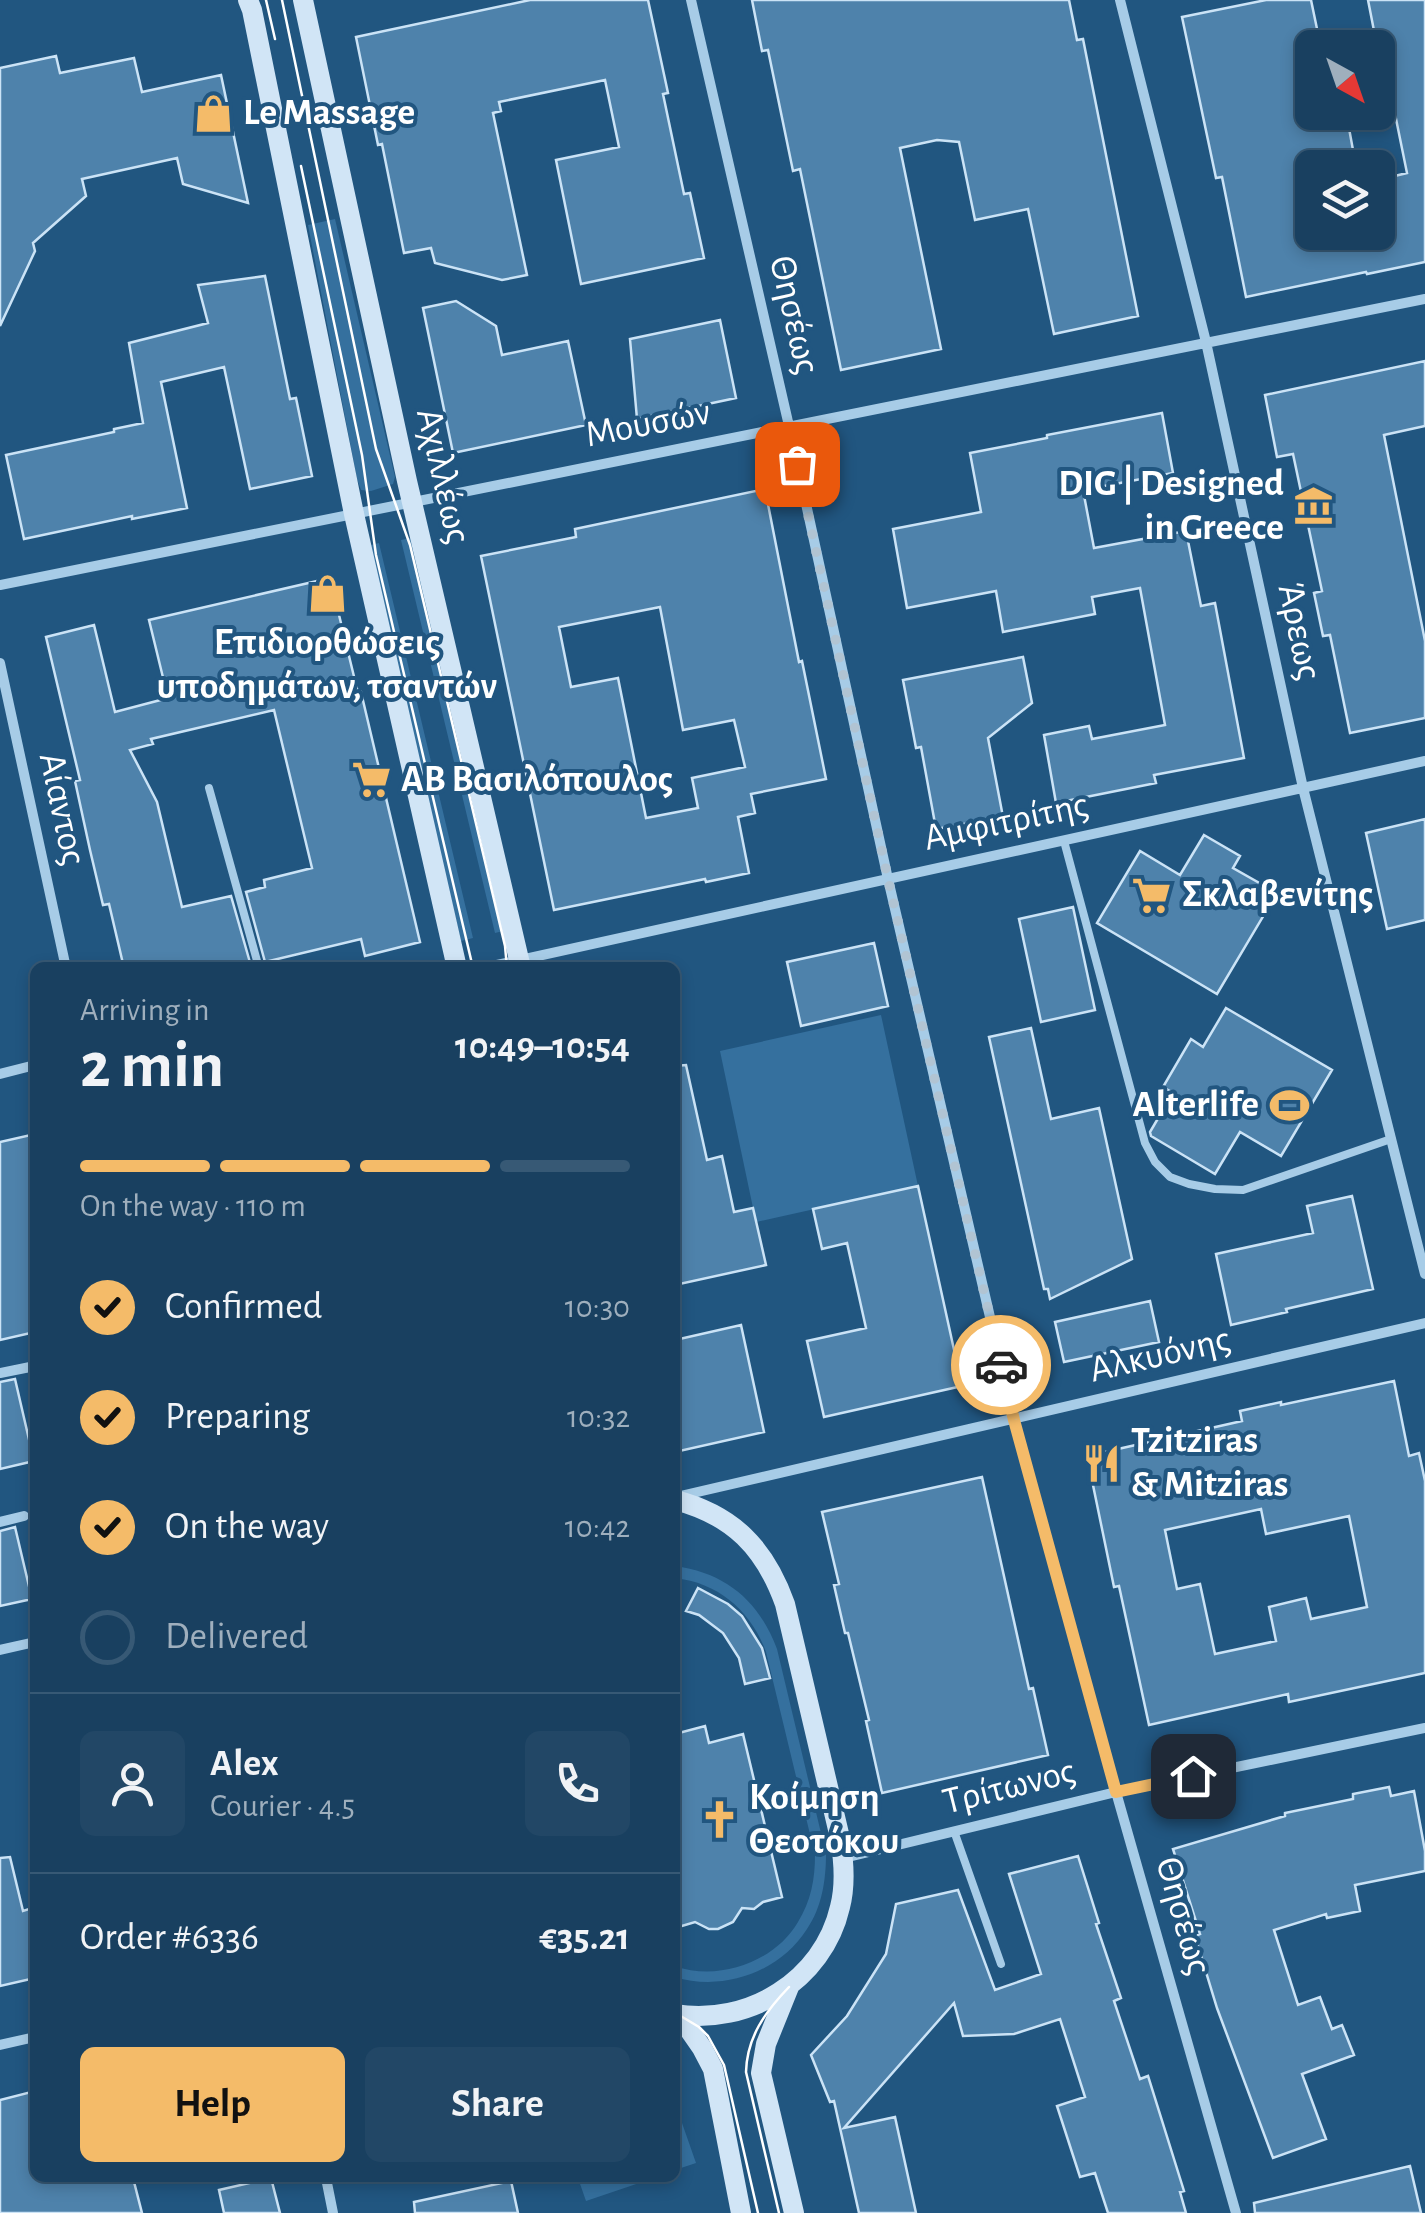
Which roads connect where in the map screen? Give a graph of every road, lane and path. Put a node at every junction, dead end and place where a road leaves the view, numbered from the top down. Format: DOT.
graph roads {
  1 [pos="248,0"];
  2 [pos="303,0"];
  3 [pos="691,0"];
  4 [pos="1120,0"];
  5 [pos="1425,299"];
  6 [pos="1206,342"];
  7 [pos="789,426"];
  8 [pos="413,502"];
  9 [pos="354,514"];
  10 [pos="0,584"];
  11 [pos="0,663"];
  12 [pos="1425,761"];
  13 [pos="209,788"];
  14 [pos="1302,788"];
  15 [pos="1064,841"];
  16 [pos="888,879"];
  17 [pos="65,962"];
  18 [pos="257,962"];
  19 [pos="456,962"];
  20 [pos="520,962"];
  21 [pos="524,962"];
  22 [pos="30,1067"];
  23 [pos="0,1074"];
  24 [pos="1391,1138"];
  25 [pos="1425,1274"];
  26 [pos="1425,1324"];
  27 [pos="30,1367"];
  28 [pos="0,1373"];
  29 [pos="1014,1420"];
  30 [pos="680,1497"];
  31 [pos="680,1500"];
  32 [pos="24,1516"];
  33 [pos="0,1522"];
  34 [pos="30,1643"];
  35 [pos="0,1650"];
  36 [pos="1425,1728"];
  37 [pos="1116,1792"];
  38 [pos="954,1831"];
  39 [pos="844,1858"];
  40 [pos="1001,1964"];
  41 [pos="788,1987"];
  42 [pos="680,2015"];
  43 [pos="680,2019"];
  44 [pos="30,2038"];
  45 [pos="0,2044"];
  46 [pos="327,2182"];
  47 [pos="332,2213"];
  48 [pos="741,2213"];
  49 [pos="794,2213"];
  50 [pos="1236,2213"];
  1 -- 9 [label="main road"];
  2 -- 8 [label="main road, Αχιλλέως"];
  3 -- 7 [label="street, Θησέως"];
  4 -- 6 [label="street, Άρεως"];
  5 -- 6 [label="street, Μουσών"];
  6 -- 7 [label="street, Μουσών"];
  6 -- 14 [label="street, Άρεως"];
  7 -- 8 [label="street, Μουσών"];
  7 -- 16 [label="street, Θησέως"];
  8 -- 9 [label="street, Μουσών"];
  8 -- 20 [label="main road, Αχιλλέως"];
  9 -- 10 [label="street, Μουσών"];
  9 -- 19 [label="main road"];
  11 -- 17 [label="street, Αίαντος"];
  12 -- 14 [label="street, Αμφιτρίτης"];
  13 -- 18 [label="lane"];
  14 -- 15 [label="street, Αμφιτρίτης"];
  14 -- 24 [label="street, Άρεως"];
  15 -- 16 [label="street, Αμφιτρίτης"];
  15 -- 24 [label="lane"];
  16 -- 21 [label="street, Αμφιτρίτης"];
  16 -- 29 [label="street, Θησέως"];
  22 -- 23 [label="street"];
  24 -- 25 [label="street, Άρεως"];
  26 -- 29 [label="street, Αλκυόνης"];
  27 -- 28 [label="street"];
  29 -- 30 [label="street, Αλκυόνης"];
  29 -- 37 [label="street, Θησέως"];
  31 -- 39 [label="main road"];
  32 -- 33 [label="street"];
  34 -- 35 [label="street"];
  36 -- 37 [label="street, Τρίτωνος"];
  37 -- 38 [label="street, Τρίτωνος"];
  37 -- 50 [label="street, Θησέως"];
  38 -- 39 [label="street, Τρίτωνος"];
  38 -- 40 [label="lane"];
  39 -- 41 [label="main road"];
  41 -- 42 [label="main road"];
  41 -- 49 [label="main road"];
  43 -- 48 [label="main road"];
  44 -- 45 [label="street"];
  46 -- 47 [label="street"];
}
